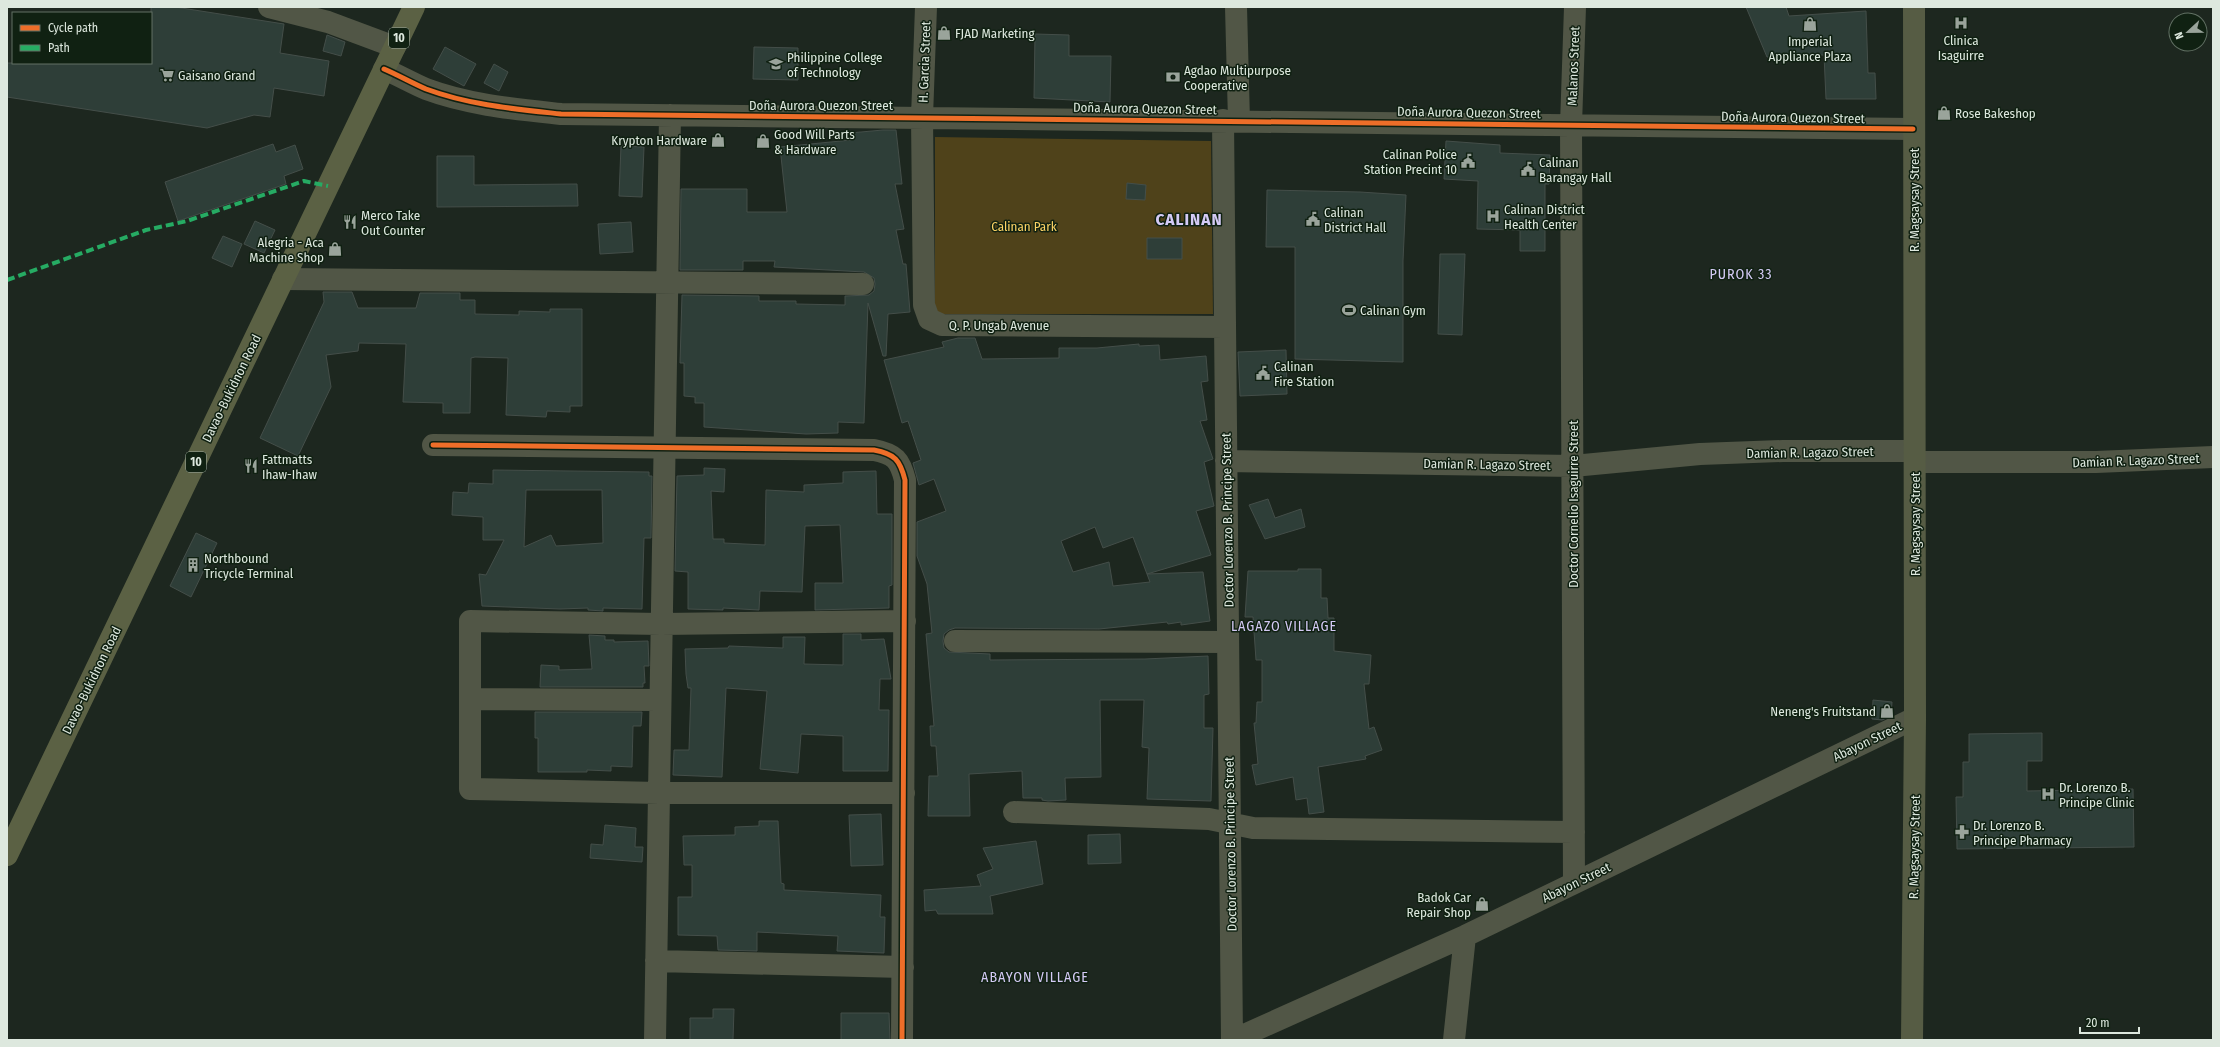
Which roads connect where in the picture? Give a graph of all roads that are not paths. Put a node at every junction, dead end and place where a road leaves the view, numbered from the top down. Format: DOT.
graph roads {
  1 [pos="269,7"];
  2 [pos="414,7"];
  3 [pos="926,7"];
  4 [pos="1236,7"];
  5 [pos="1575,7"];
  6 [pos="1914,7"];
  7 [pos="395,47"];
  8 [pos="384,69"];
  9 [pos="670,115"];
  10 [pos="922,116"];
  11 [pos="1231,121"];
  12 [pos="1571,125"];
  13 [pos="1913,130"];
  14 [pos="283,279"];
  15 [pos="667,282"];
  16 [pos="863,284"];
  17 [pos="1225,327"];
  18 [pos="433,445"];
  19 [pos="664,448"];
  20 [pos="1914,457"];
  21 [pos="2213,457"];
  22 [pos="1226,461"];
  23 [pos="1573,466"];
  24 [pos="905,621"];
  25 [pos="661,624"];
  26 [pos="955,641"];
  27 [pos="1228,642"];
  28 [pos="470,698"];
  29 [pos="660,700"];
  30 [pos="1915,718"];
  31 [pos="904,793"];
  32 [pos="659,794"];
  33 [pos="1014,812"];
  34 [pos="1229,823"];
  35 [pos="1574,832"];
  36 [pos="7,855"];
  37 [pos="1574,883"];
  38 [pos="1465,936"];
  39 [pos="656,961"];
  40 [pos="903,967"];
  41 [pos="655,1040"];
  42 [pos="902,1040"];
  43 [pos="1232,1040"];
  44 [pos="1454,1040"];
  45 [pos="1912,1040"];
  1 -- 7 [label="street"];
  2 -- 7 [label="highway, Davao-Bukidnon Road / 10"];
  3 -- 10 [label="street, H. Garcia Street"];
  4 -- 11 [label="street, Doctor Lorenzo B. Principe Street"];
  5 -- 12 [label="street, Malanos Street"];
  6 -- 13 [label="main road, R. Magsaysay Street"];
  7 -- 8 [label="highway, Davao-Bukidnon Road / 10"];
  8 -- 9 [label="street, Doña Aurora Quezon Street"];
  8 -- 14 [label="highway, Davao-Bukidnon Road / 10"];
  9 -- 10 [label="street, Doña Aurora Quezon Street"];
  9 -- 15 [label="street"];
  10 -- 11 [label="street, Doña Aurora Quezon Street"];
  10 -- 17 [label="street, Q. P. Ungab Avenue"];
  11 -- 12 [label="street, Doña Aurora Quezon Street"];
  11 -- 17 [label="street, Doctor Lorenzo B. Principe Street"];
  12 -- 13 [label="street, Doña Aurora Quezon Street"];
  12 -- 23 [label="street, Doctor Cornelio Isaguirre Street"];
  13 -- 20 [label="main road, R. Magsaysay Street"];
  14 -- 15 [label="street"];
  14 -- 36 [label="highway, Davao-Bukidnon Road / 10"];
  15 -- 16 [label="street"];
  15 -- 19 [label="street"];
  17 -- 22 [label="street, Doctor Lorenzo B. Principe Street"];
  18 -- 19 [label="street"];
  19 -- 24 [label="street"];
  19 -- 25 [label="street"];
  20 -- 21 [label="street, Damian R. Lagazo Street"];
  20 -- 23 [label="street, Damian R. Lagazo Street"];
  20 -- 30 [label="main road, R. Magsaysay Street"];
  22 -- 23 [label="street, Damian R. Lagazo Street"];
  22 -- 27 [label="street, Doctor Lorenzo B. Principe Street"];
  23 -- 35 [label="street, Doctor Cornelio Isaguirre Street"];
  24 -- 25 [label="street"];
  24 -- 31 [label="street"];
  25 -- 28 [label="street"];
  25 -- 29 [label="street"];
  26 -- 27 [label="street"];
  27 -- 34 [label="street, Doctor Lorenzo B. Principe Street"];
  28 -- 29 [label="street"];
  28 -- 32 [label="street"];
  29 -- 32 [label="street"];
  30 -- 37 [label="street, Abayon Street"];
  30 -- 45 [label="main road, R. Magsaysay Street"];
  31 -- 32 [label="street"];
  31 -- 40 [label="street"];
  32 -- 39 [label="street"];
  33 -- 34 [label="street"];
  34 -- 35 [label="street"];
  34 -- 43 [label="street, Doctor Lorenzo B. Principe Street"];
  35 -- 37 [label="street, Doctor Cornelio Isaguirre Street"];
  37 -- 38 [label="street, Abayon Street"];
  38 -- 43 [label="street, Abayon Street"];
  38 -- 44 [label="street"];
  39 -- 40 [label="street"];
  39 -- 41 [label="street"];
  40 -- 42 [label="street"];
}
